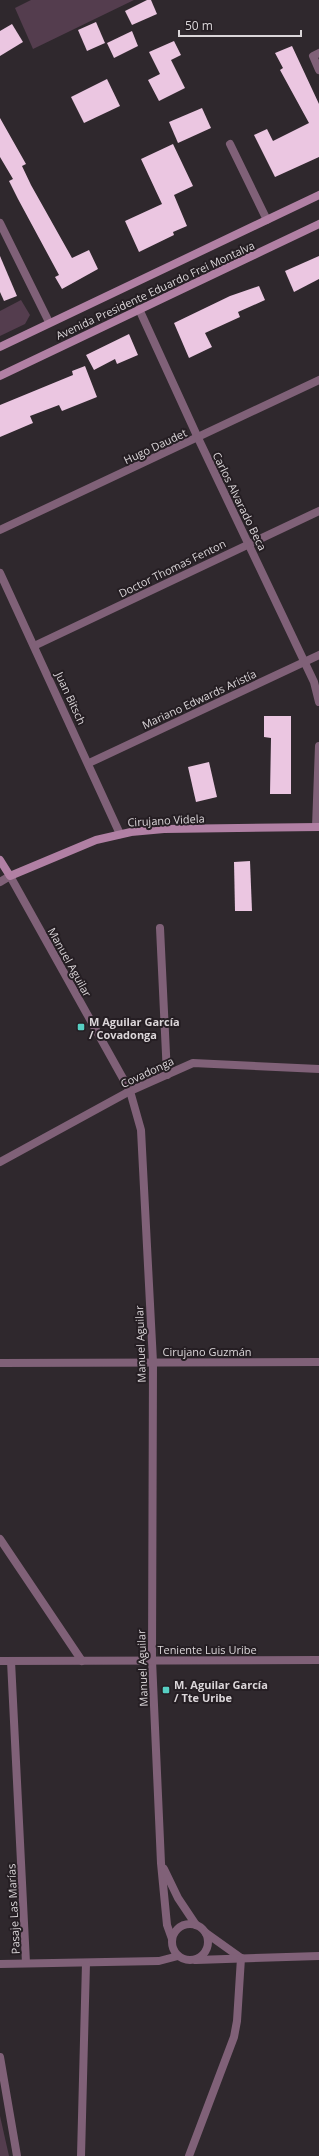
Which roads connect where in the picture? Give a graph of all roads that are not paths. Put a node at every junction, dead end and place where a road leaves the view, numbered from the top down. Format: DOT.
graph roads {
  1 [pos="319,53"];
  2 [pos="319,70"];
  3 [pos="230,144"];
  4 [pos="319,196"];
  5 [pos="267,220"];
  6 [pos="0,223"];
  7 [pos="319,224"];
  8 [pos="139,309"];
  9 [pos="49,322"];
  10 [pos="0,347"];
  11 [pos="0,376"];
  12 [pos="319,380"];
  13 [pos="198,438"];
  14 [pos="319,511"];
  15 [pos="0,530"];
  16 [pos="248,544"];
  17 [pos="0,573"];
  18 [pos="34,646"];
  19 [pos="319,655"];
  20 [pos="304,662"];
  21 [pos="319,702"];
  22 [pos="319,746"];
  23 [pos="89,763"];
  24 [pos="317,827"];
  25 [pos="120,834"];
  26 [pos="0,860"];
  27 [pos="10,876"];
  28 [pos="0,882"];
  29 [pos="160,928"];
  30 [pos="319,1069"];
  31 [pos="166,1075"];
  32 [pos="130,1091"];
  33 [pos="0,1162"];
  34 [pos="153,1362"];
  35 [pos="319,1362"];
  36 [pos="0,1363"];
  37 [pos="0,1539"];
  38 [pos="152,1660"];
  39 [pos="319,1660"];
  40 [pos="0,1661"];
  41 [pos="11,1661"];
  42 [pos="82,1661"];
  43 [pos="162,1862"];
  44 [pos="196,1925"];
  45 [pos="206,1933"];
  46 [pos="172,1939"];
  47 [pos="178,1956"];
  48 [pos="319,1956"];
  49 [pos="241,1958"];
  50 [pos="196,1960"];
  51 [pos="26,1963"];
  52 [pos="86,1963"];
  53 [pos="0,1964"];
  54 [pos="0,2057"];
  55 [pos="17,2156"];
  56 [pos="81,2156"];
  57 [pos="188,2156"];
  1 -- 2 [label="street"];
  3 -- 5 [label="street"];
  4 -- 5 [label="main road, Avenida Presidente Eduardo Frei Montalva"];
  5 -- 9 [label="main road, Avenida Presidente Eduardo Frei Montalva"];
  6 -- 9 [label="street"];
  7 -- 8 [label="main road, Avenida Presidente Eduardo Frei Montalva"];
  8 -- 11 [label="main road, Avenida Presidente Eduardo Frei Montalva"];
  8 -- 13 [label="street, Carlos Alvarado Beca"];
  9 -- 10 [label="main road, Avenida Presidente Eduardo Frei Montalva"];
  12 -- 13 [label="street, Hugo Daudet"];
  13 -- 15 [label="street, Hugo Daudet"];
  13 -- 16 [label="street, Carlos Alvarado Beca"];
  14 -- 16 [label="street, Doctor Thomas Fenton"];
  16 -- 18 [label="street, Doctor Thomas Fenton"];
  16 -- 20 [label="street, Carlos Alvarado Beca"];
  17 -- 18 [label="street, Juan Bitsch"];
  18 -- 23 [label="street, Juan Bitsch"];
  19 -- 20 [label="street, Mariano Edwards Aristía"];
  20 -- 21 [label="street, Carlos Alvarado Beca"];
  20 -- 23 [label="street, Mariano Edwards Aristía"];
  22 -- 24 [label="street"];
  23 -- 25 [label="street, Juan Bitsch"];
  24 -- 25 [label="main road, Cirujano Videla"];
  25 -- 27 [label="main road, Cirujano Videla"];
  26 -- 27 [label="main road, Manuel Aguilar"];
  27 -- 28 [label="street, Cirujano Videla"];
  27 -- 32 [label="street, Manuel Aguilar"];
  29 -- 31 [label="street"];
  30 -- 31 [label="street, Covadonga"];
  31 -- 32 [label="street, Covadonga"];
  32 -- 33 [label="street, Covadonga"];
  32 -- 34 [label="street, Manuel Aguilar"];
  34 -- 35 [label="street, Cirujano Guzmán"];
  34 -- 36 [label="street, Cirujano Guzmán"];
  34 -- 38 [label="street, Manuel Aguilar"];
  37 -- 42 [label="street"];
  38 -- 39 [label="street, Teniente Luis Uribe"];
  38 -- 42 [label="street, Teniente Luis Uribe"];
  38 -- 43 [label="street, Manuel Aguilar"];
  40 -- 41 [label="street, Teniente Luis Uribe"];
  41 -- 42 [label="street, Teniente Luis Uribe"];
  41 -- 51 [label="street, Pasaje Las Marías"];
  43 -- 44 [label="street, Manuel Aguilar"];
  43 -- 46 [label="street, Manuel Aguilar"];
  44 -- 45 [label="street"];
  44 -- 46 [label="street"];
  45 -- 49 [label="street"];
  45 -- 50 [label="street"];
  46 -- 47 [label="street"];
  47 -- 50 [label="street"];
  47 -- 52 [label="street"];
  48 -- 49 [label="street"];
  49 -- 50 [label="street"];
  49 -- 57 [label="street"];
  51 -- 52 [label="street"];
  51 -- 53 [label="street"];
  52 -- 56 [label="street"];
  54 -- 55 [label="street"];
}
